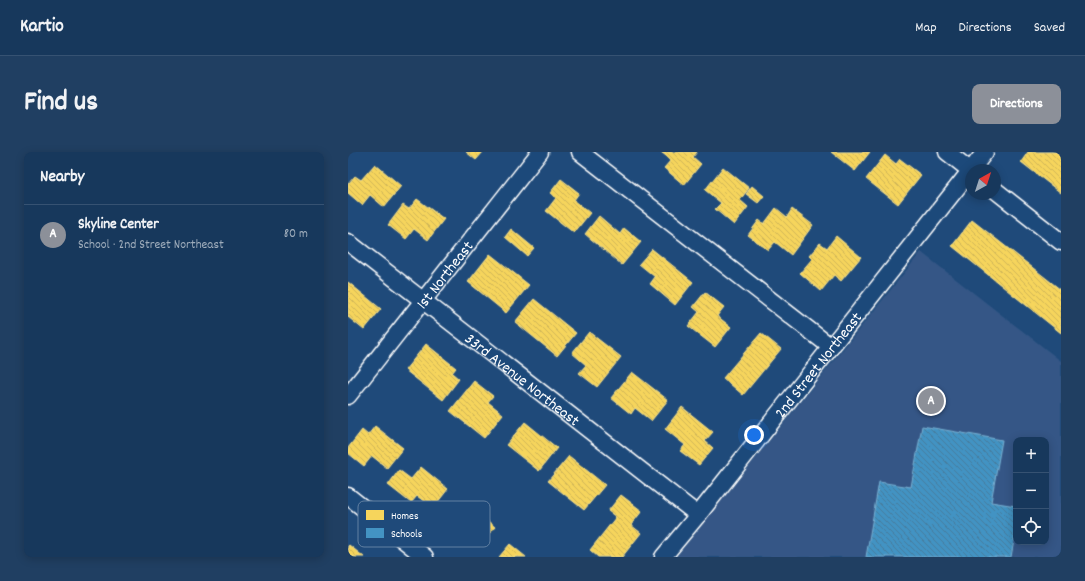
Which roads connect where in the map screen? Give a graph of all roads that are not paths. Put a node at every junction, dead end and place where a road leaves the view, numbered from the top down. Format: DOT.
graph roads {
  1 [pos="540,152"];
  2 [pos="580,152"];
  3 [pos="947,152"];
  4 [pos="985,152"];
  5 [pos="976,164"];
  6 [pos="965,166"];
  7 [pos="965,178"];
  8 [pos="1001,195"];
  9 [pos="348,242"];
  10 [pos="1061,242"];
  11 [pos="423,300"];
  12 [pos="832,346"];
  13 [pos="348,396"];
  14 [pos="348,496"];
  15 [pos="358,504"];
  16 [pos="698,515"];
  17 [pos="412,547"];
  18 [pos="425,557"];
  19 [pos="663,557"];
  1 -- 11 [label="street, 1st Northeast"];
  2 -- 12 [label="street"];
  3 -- 6 [label="street"];
  4 -- 5 [label="street, 2nd Street Northeast"];
  7 -- 12 [label="street, 2nd Street Northeast"];
  8 -- 10 [label="street"];
  9 -- 11 [label="street, 33rd Avenue Northeast"];
  11 -- 13 [label="street, 1st Northeast"];
  11 -- 16 [label="street, 33rd Avenue Northeast"];
  12 -- 16 [label="street, 2nd Street Northeast"];
  14 -- 15 [label="street"];
  16 -- 19 [label="street, 2nd Street Northeast"];
  17 -- 18 [label="street"];
}
